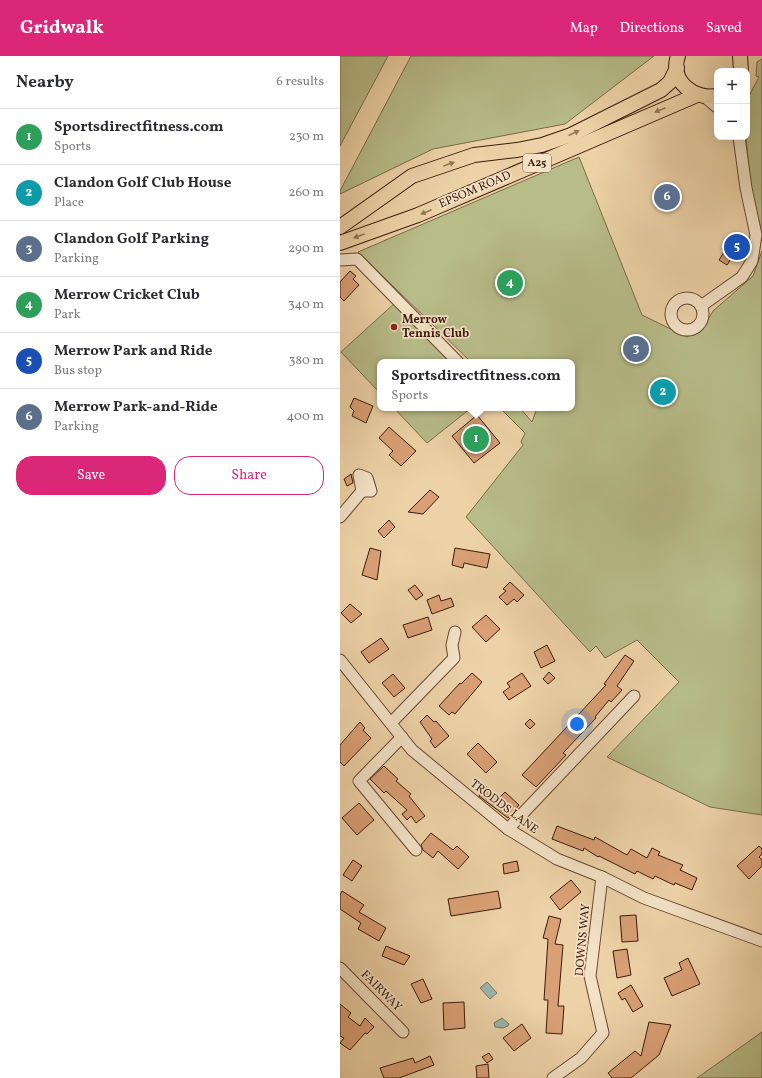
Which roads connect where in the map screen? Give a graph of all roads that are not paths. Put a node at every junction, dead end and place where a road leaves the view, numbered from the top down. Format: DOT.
graph roads {
  1 [pos="677,62"];
  2 [pos="706,96"];
  3 [pos="714,104"];
  4 [pos="739,140"];
  5 [pos="340,227"];
  6 [pos="340,243"];
  7 [pos="340,260"];
  8 [pos="701,306"];
  9 [pos="455,359"];
  10 [pos="362,491"];
  11 [pos="340,517"];
  12 [pos="454,632"];
  13 [pos="340,660"];
  14 [pos="634,696"];
  15 [pos="391,723"];
  16 [pos="402,737"];
  17 [pos="508,829"];
  18 [pos="416,850"];
  19 [pos="602,877"];
  20 [pos="762,941"];
  21 [pos="340,968"];
  22 [pos="403,1032"];
  23 [pos="553,1078"];
  1 -- 2 [label="main road"];
  5 -- 1 [label="main road, EPSOM ROAD / A25, one-way"];
  2 -- 3 [label="street"];
  2 -- 6 [label="main road, EPSOM ROAD / A25, one-way"];
  4 -- 8 [label="street"];
  7 -- 9 [label="street"];
  10 -- 11 [label="street"];
  12 -- 15 [label="street"];
  13 -- 15 [label="street, TRODDS LANE"];
  14 -- 17 [label="street"];
  15 -- 16 [label="street, TRODDS LANE"];
  16 -- 17 [label="street, TRODDS LANE"];
  16 -- 18 [label="street"];
  17 -- 19 [label="street, TRODDS LANE"];
  19 -- 20 [label="street, TRODDS LANE"];
  19 -- 23 [label="street, DOWNS WAY"];
  21 -- 22 [label="street, FAIRWAY"];
}
